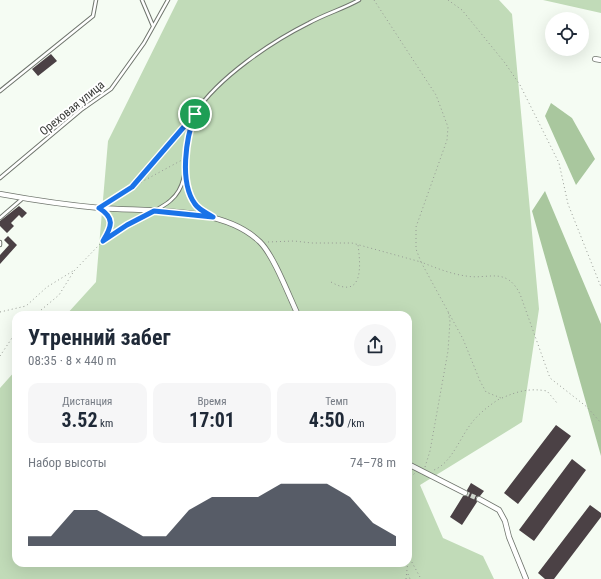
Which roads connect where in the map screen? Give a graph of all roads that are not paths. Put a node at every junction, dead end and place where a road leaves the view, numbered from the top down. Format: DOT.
graph roads {
  1 [pos="96,0"];
  2 [pos="142,0"];
  3 [pos="168,0"];
  4 [pos="359,0"];
  5 [pos="153,26"];
  6 [pos="595,59"];
  7 [pos="601,60"];
  8 [pos="0,91"];
  9 [pos="0,178"];
  10 [pos="0,194"];
  11 [pos="22,198"];
  12 [pos="99,208"];
  13 [pos="154,211"];
  14 [pos="0,218"];
  15 [pos="103,241"];
  16 [pos="0,242"];
  17 [pos="0,246"];
  18 [pos="296,311"];
  19 [pos="412,466"];
  20 [pos="465,493"];
  21 [pos="478,499"];
  22 [pos="526,579"];
  1 -- 8 [label="lane"];
  2 -- 5 [label="lane"];
  3 -- 5 [label="lane, Ореховая улица"];
  4 -- 13 [label="lane"];
  5 -- 9 [label="lane, Ореховая улица"];
  6 -- 7 [label="street"];
  10 -- 11 [label="street"];
  11 -- 12 [label="street"];
  11 -- 14 [label="lane"];
  12 -- 13 [label="street"];
  12 -- 15 [label="lane"];
  13 -- 18 [label="street"];
  16 -- 17 [label="lane"];
  19 -- 20 [label="street"];
  21 -- 22 [label="street"];
}
